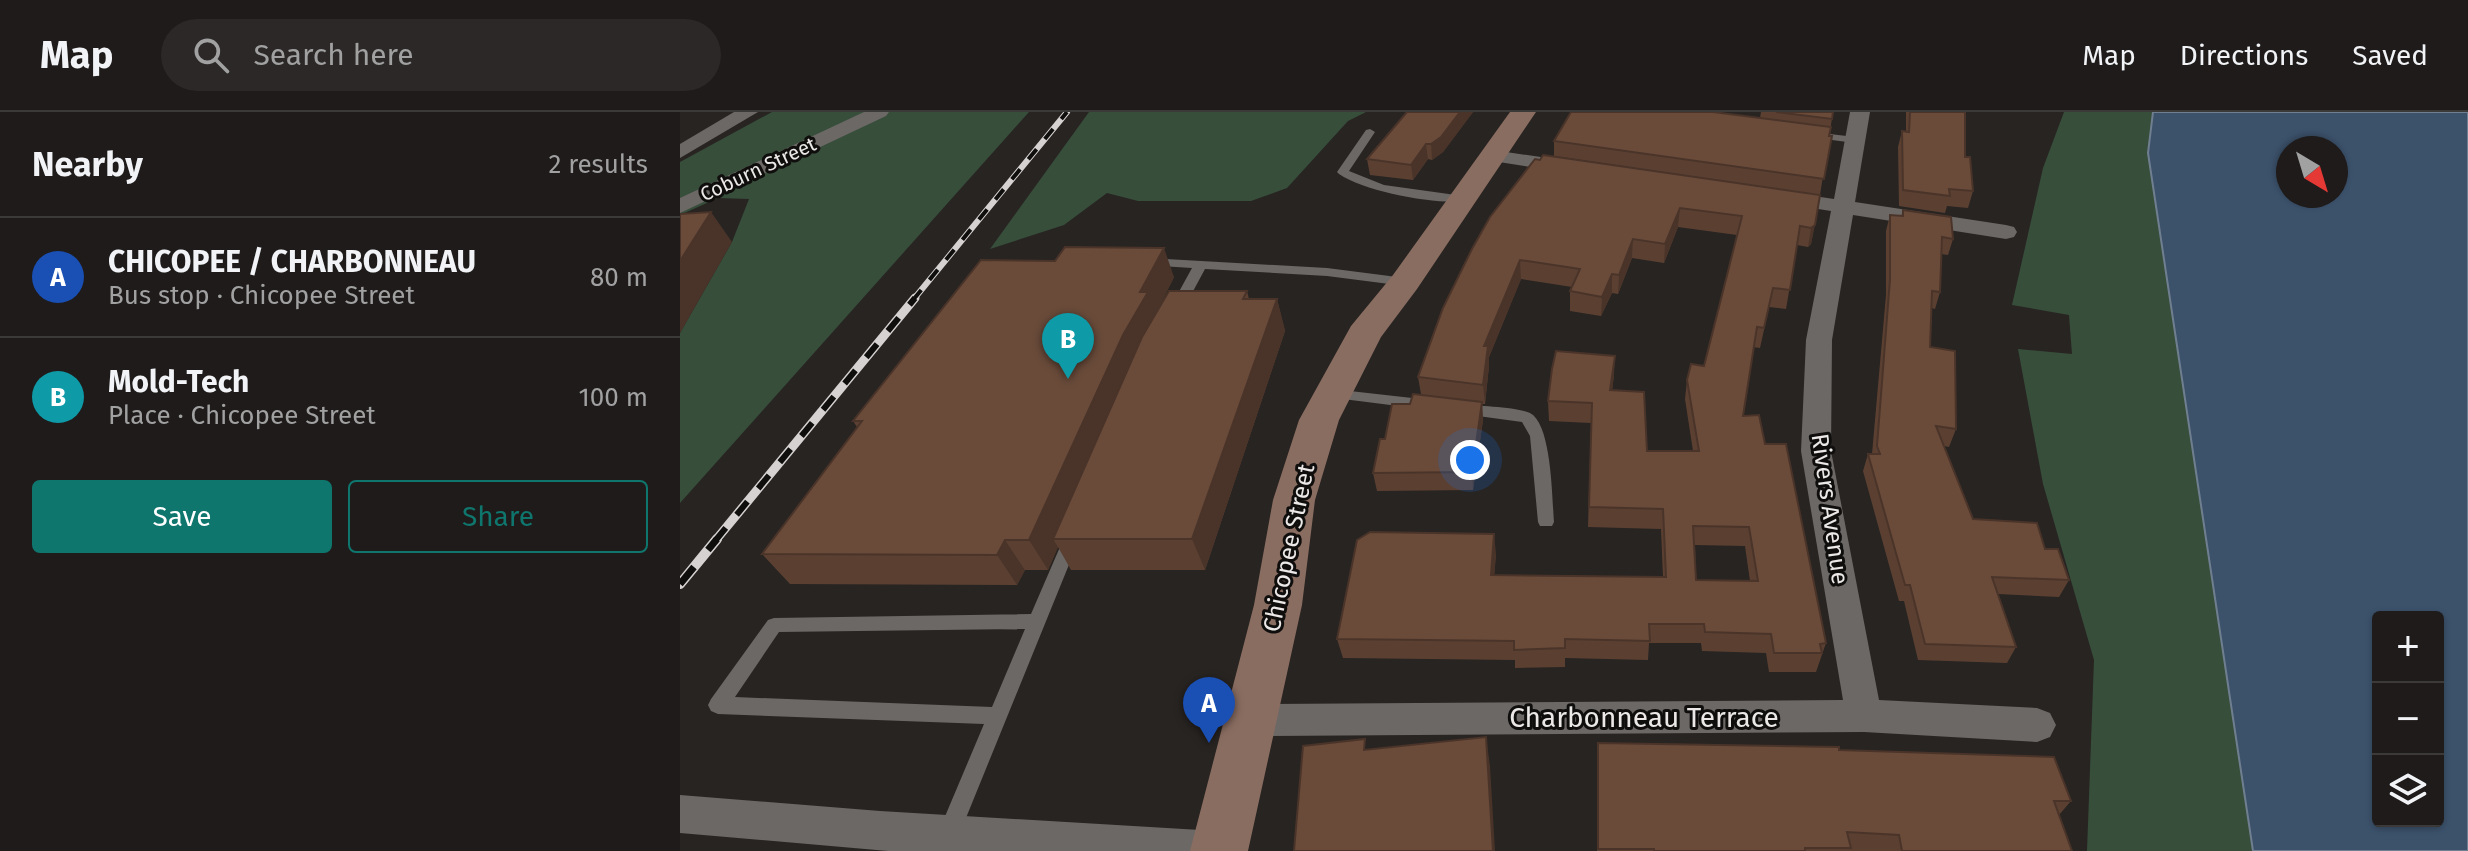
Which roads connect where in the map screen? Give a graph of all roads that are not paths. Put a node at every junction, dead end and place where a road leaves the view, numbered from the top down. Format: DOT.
graph roads {
  1 [pos="879,112"];
  2 [pos="1523,112"];
  3 [pos="1860,112"];
  4 [pos="740,114"];
  5 [pos="1370,132"];
  6 [pos="1795,133"];
  7 [pos="1855,140"];
  8 [pos="680,152"];
  9 [pos="1493,156"];
  10 [pos="1599,171"];
  11 [pos="1751,193"];
  12 [pos="1463,199"];
  13 [pos="680,206"];
  14 [pos="1842,207"];
  15 [pos="2006,232"];
  16 [pos="1128,261"];
  17 [pos="1201,264"];
  18 [pos="1405,282"];
  19 [pos="1166,328"];
  20 [pos="1332,394"];
  21 [pos="1079,522"];
  22 [pos="1546,522"];
  23 [pos="1037,621"];
  24 [pos="998,716"];
  25 [pos="1864,716"];
  26 [pos="1252,720"];
  27 [pos="2037,725"];
  28 [pos="680,814"];
  29 [pos="948,835"];
  30 [pos="1002,845"];
  31 [pos="1218,851"];
  1 -- 13 [label="street, Coburn Street"];
  2 -- 9 [label="main road, Chicopee Street"];
  3 -- 7 [label="street, Rivers Avenue"];
  4 -- 8 [label="street"];
  5 -- 12 [label="lane"];
  6 -- 7 [label="lane"];
  7 -- 14 [label="street, Rivers Avenue"];
  9 -- 10 [label="street"];
  9 -- 12 [label="main road, Chicopee Street"];
  11 -- 14 [label="street"];
  12 -- 18 [label="main road, Chicopee Street"];
  14 -- 15 [label="street"];
  14 -- 25 [label="street, Rivers Avenue"];
  16 -- 17 [label="lane"];
  17 -- 18 [label="lane"];
  17 -- 19 [label="lane"];
  18 -- 20 [label="main road, Chicopee Street"];
  20 -- 22 [label="lane"];
  20 -- 26 [label="main road, Chicopee Street"];
  21 -- 23 [label="lane"];
  23 -- 24 [label="lane"];
  23 -- 24 [label="lane"];
  24 -- 29 [label="lane"];
  25 -- 26 [label="street, Charbonneau Terrace"];
  25 -- 27 [label="street, Charbonneau Terrace"];
  26 -- 31 [label="main road, Chicopee Street"];
  28 -- 29 [label="street"];
  29 -- 30 [label="street"];
  30 -- 31 [label="street"];
}
